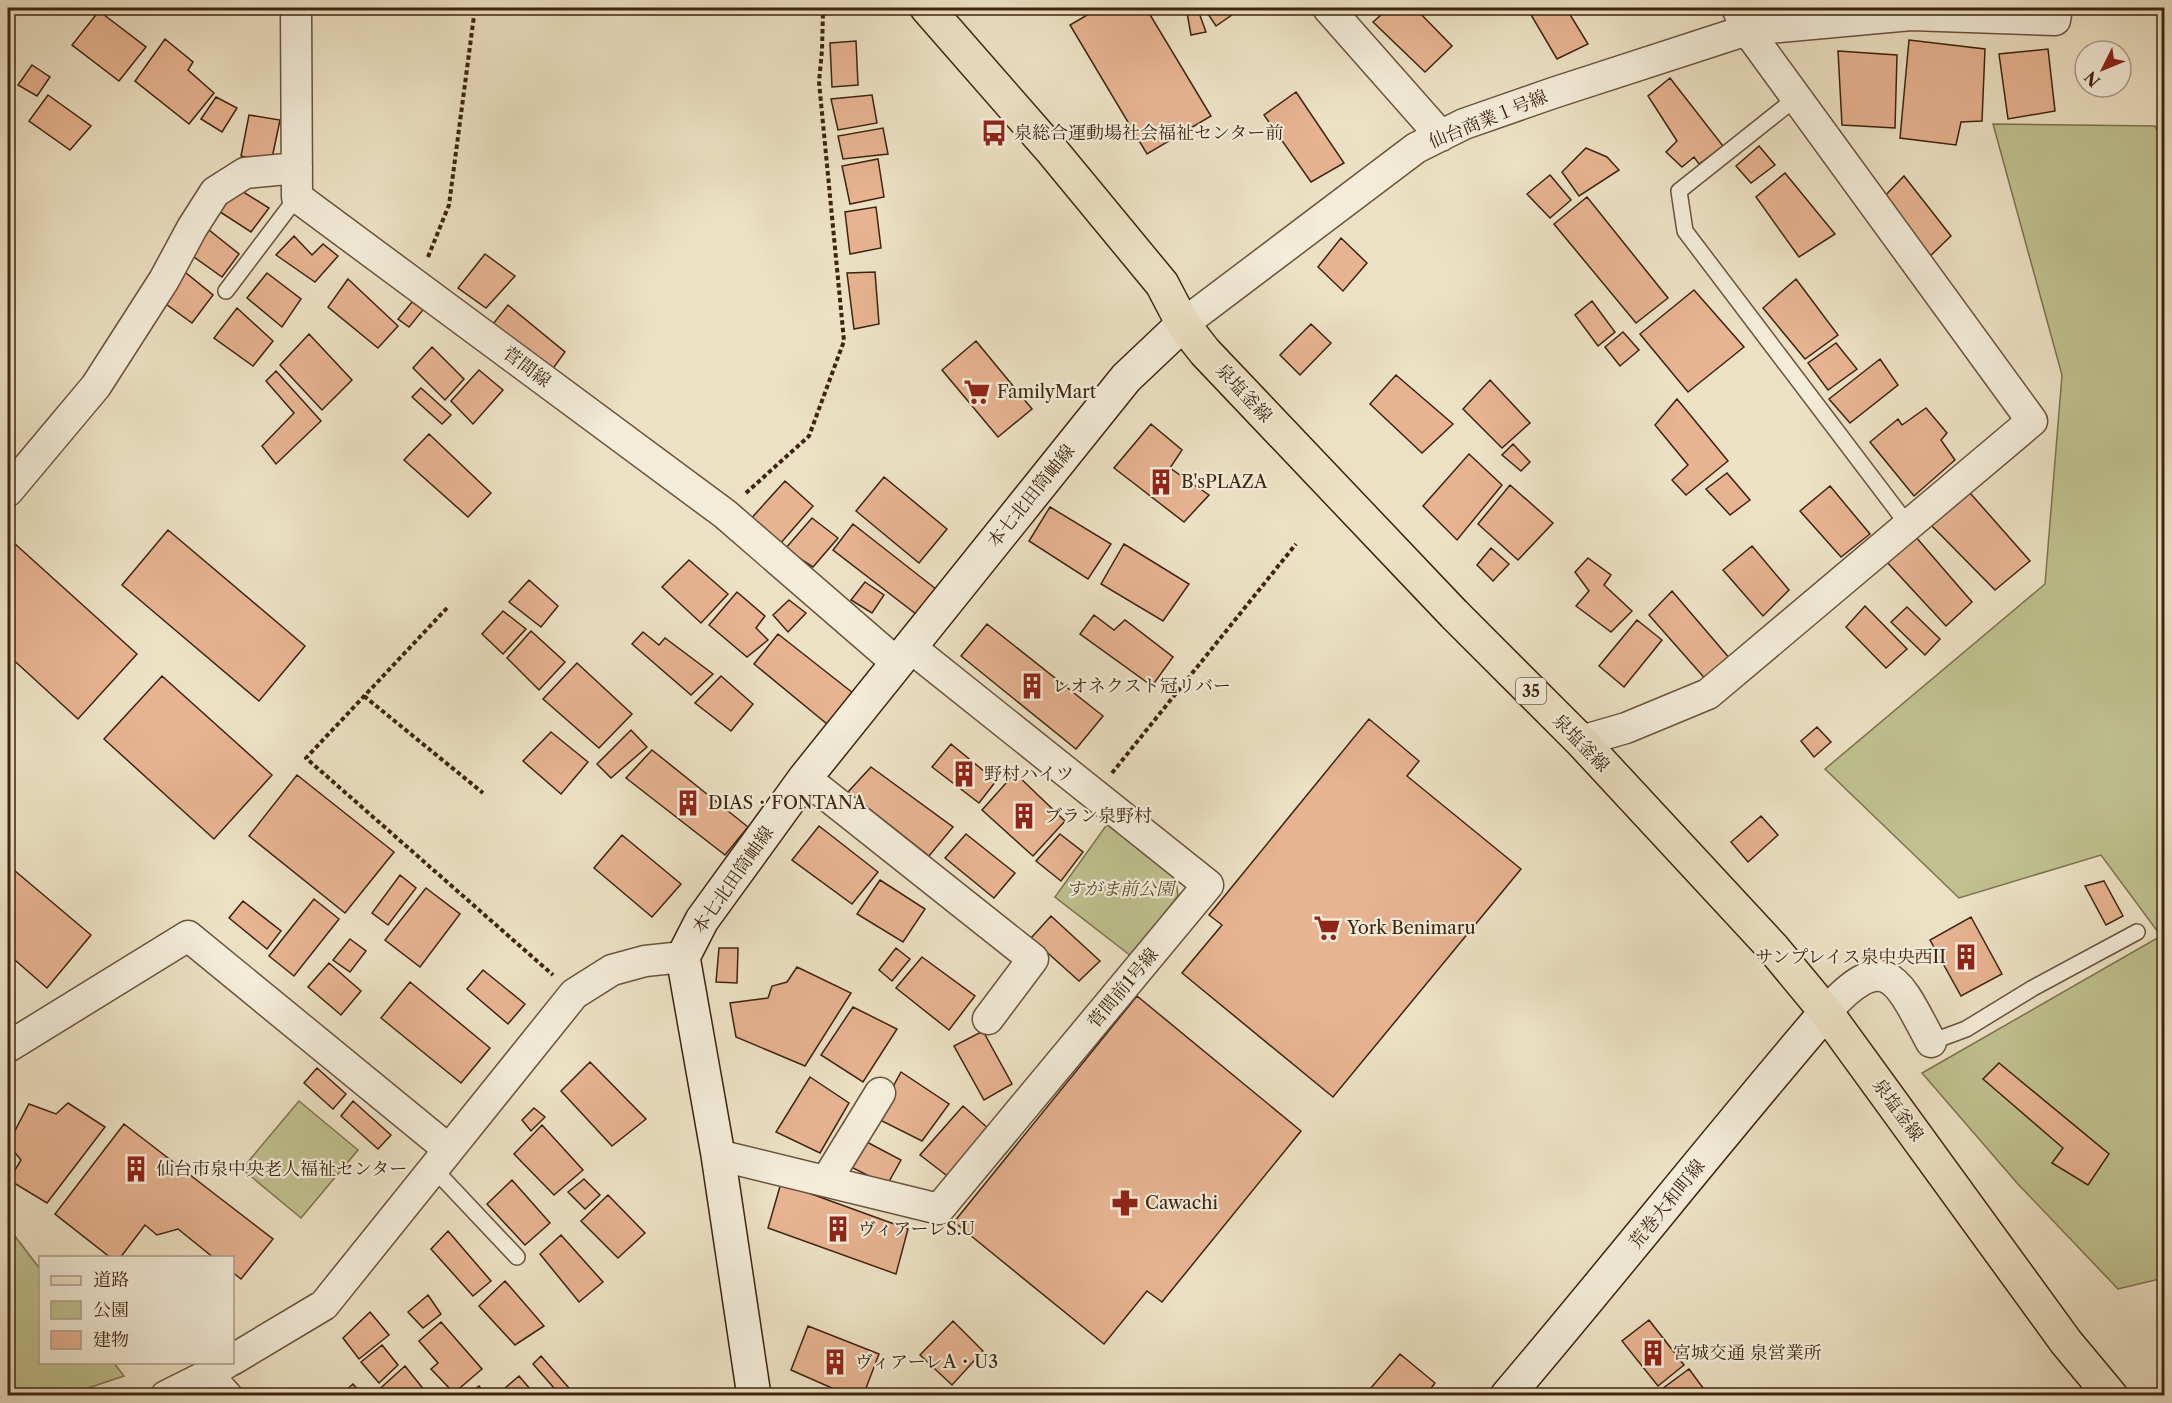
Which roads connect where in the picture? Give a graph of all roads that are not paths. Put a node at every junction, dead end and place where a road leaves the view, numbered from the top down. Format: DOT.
graph roads {
  1 [pos="296,8"];
  2 [pos="927,8"];
  3 [pos="1328,8"];
  4 [pos="2057,8"];
  5 [pos="1742,19"];
  6 [pos="1796,98"];
  7 [pos="1441,136"];
  8 [pos="297,183"];
  9 [pos="225,291"];
  10 [pos="1183,324"];
  11 [pos="8,491"];
  12 [pos="1908,525"];
  13 [pos="903,655"];
  14 [pos="1581,741"];
  15 [pos="805,778"];
  16 [pos="2137,932"];
  17 [pos="683,957"];
  18 [pos="1826,1012"];
  19 [pos="988,1019"];
  20 [pos="1931,1042"];
  21 [pos="8,1047"];
  22 [pos="880,1093"];
  23 [pos="718,1155"];
  24 [pos="441,1159"];
  25 [pos="826,1181"];
  26 [pos="517,1257"];
  27 [pos="224,1373"];
  28 [pos="166,1395"];
  29 [pos="754,1395"];
  30 [pos="1507,1395"];
  31 [pos="2111,1395"];
  1 -- 8 [label="street"];
  2 -- 10 [label="main road, 泉塩釜線 / 35"];
  3 -- 7 [label="street"];
  4 -- 5 [label="street, 仙台商業１号線"];
  5 -- 6 [label="street"];
  5 -- 7 [label="street, 仙台商業１号線"];
  6 -- 12 [label="lane"];
  6 -- 12 [label="street"];
  7 -- 10 [label="street, 仙台商業１号線"];
  8 -- 9 [label="lane"];
  8 -- 11 [label="street"];
  8 -- 13 [label="street, 菅間線"];
  10 -- 13 [label="street, 本七北田筒岫線"];
  10 -- 14 [label="main road, 泉塩釜線 / 35"];
  12 -- 14 [label="street"];
  13 -- 15 [label="street, 本七北田筒岫線"];
  13 -- 25 [label="street, 菅間前1号線"];
  14 -- 18 [label="main road, 泉塩釜線 / 35"];
  15 -- 17 [label="street, 本七北田筒岫線"];
  15 -- 19 [label="street"];
  16 -- 20 [label="lane"];
  17 -- 23 [label="street"];
  17 -- 24 [label="street"];
  18 -- 20 [label="street"];
  18 -- 30 [label="street, 荒巻大和町線"];
  18 -- 31 [label="main road, 泉塩釜線 / 35"];
  21 -- 24 [label="street"];
  22 -- 25 [label="street"];
  23 -- 25 [label="street, 菅間前1号線"];
  23 -- 29 [label="street"];
  24 -- 26 [label="lane"];
  24 -- 27 [label="street"];
  27 -- 28 [label="street"];
}
